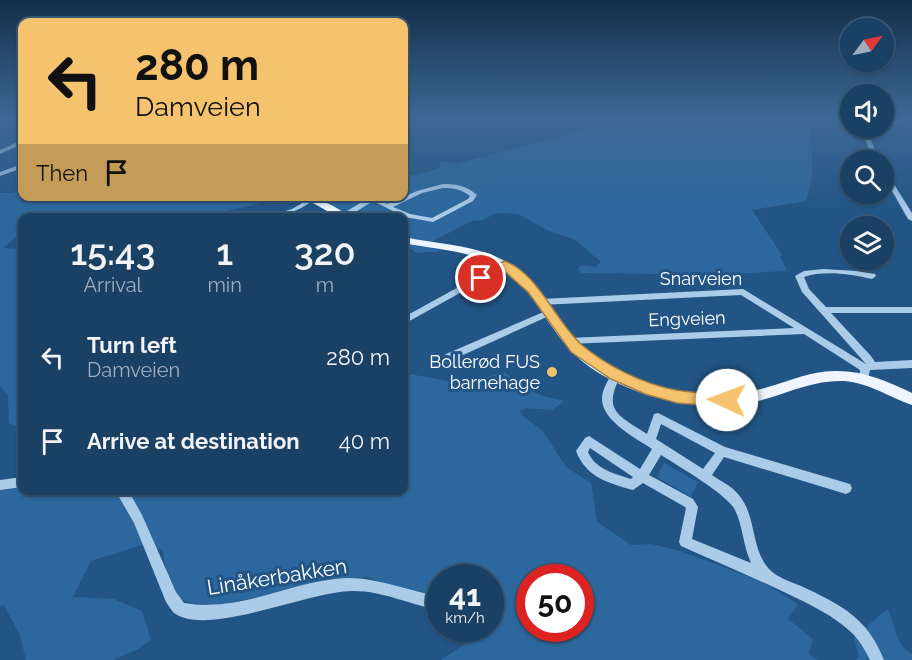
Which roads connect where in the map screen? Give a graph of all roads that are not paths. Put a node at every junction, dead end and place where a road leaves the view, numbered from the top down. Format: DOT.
graph roads {
  1 [pos="18,167"];
  2 [pos="2,171"];
  3 [pos="894,189"];
  4 [pos="408,198"];
  5 [pos="310,201"];
  6 [pos="313,201"];
  7 [pos="366,201"];
  8 [pos="377,201"];
  9 [pos="401,201"];
  10 [pos="388,206"];
  11 [pos="282,213"];
  12 [pos="337,213"];
  13 [pos="350,213"];
  14 [pos="406,213"];
  15 [pos="408,214"];
  16 [pos="912,219"];
  17 [pos="408,241"];
  18 [pos="504,265"];
  19 [pos="872,276"];
  20 [pos="545,308"];
  21 [pos="823,310"];
  22 [pos="912,310"];
  23 [pos="408,319"];
  24 [pos="806,331"];
  25 [pos="569,340"];
  26 [pos="442,363"];
  27 [pos="912,364"];
  28 [pos="867,371"];
  29 [pos="616,375"];
  30 [pos="912,399"];
  31 [pos="655,445"];
  32 [pos="722,451"];
  33 [pos="641,476"];
  34 [pos="704,477"];
  35 [pos="18,483"];
  36 [pos="0,485"];
  37 [pos="846,488"];
  38 [pos="124,495"];
  39 [pos="766,576"];
  40 [pos="426,601"];
  41 [pos="876,660"];
  1 -- 2 [label="street"];
  3 -- 16 [label="street"];
  4 -- 15 [label="street"];
  5 -- 11 [label="street"];
  6 -- 12 [label="main road"];
  7 -- 13 [label="street"];
  8 -- 10 [label="street"];
  9 -- 10 [label="street"];
  10 -- 14 [label="street"];
  17 -- 18 [label="main road"];
  18 -- 20 [label="main road"];
  18 -- 23 [label="street"];
  19 -- 21 [label="street"];
  20 -- 24 [label="street, Snarveien"];
  20 -- 25 [label="main road"];
  20 -- 26 [label="street"];
  21 -- 22 [label="street"];
  21 -- 28 [label="street"];
  24 -- 25 [label="street, Engveien"];
  24 -- 28 [label="street, Snarveien"];
  25 -- 29 [label="main road"];
  27 -- 28 [label="street"];
  28 -- 29 [label="main road"];
  28 -- 30 [label="main road"];
  29 -- 31 [label="street"];
  31 -- 32 [label="street"];
  31 -- 33 [label="street"];
  31 -- 34 [label="street"];
  32 -- 34 [label="street"];
  32 -- 37 [label="street"];
  33 -- 33 [label="street"];
  33 -- 39 [label="street"];
  34 -- 39 [label="street"];
  35 -- 36 [label="street"];
  38 -- 40 [label="street, Linåkerbakken"];
  39 -- 41 [label="street"];
}
